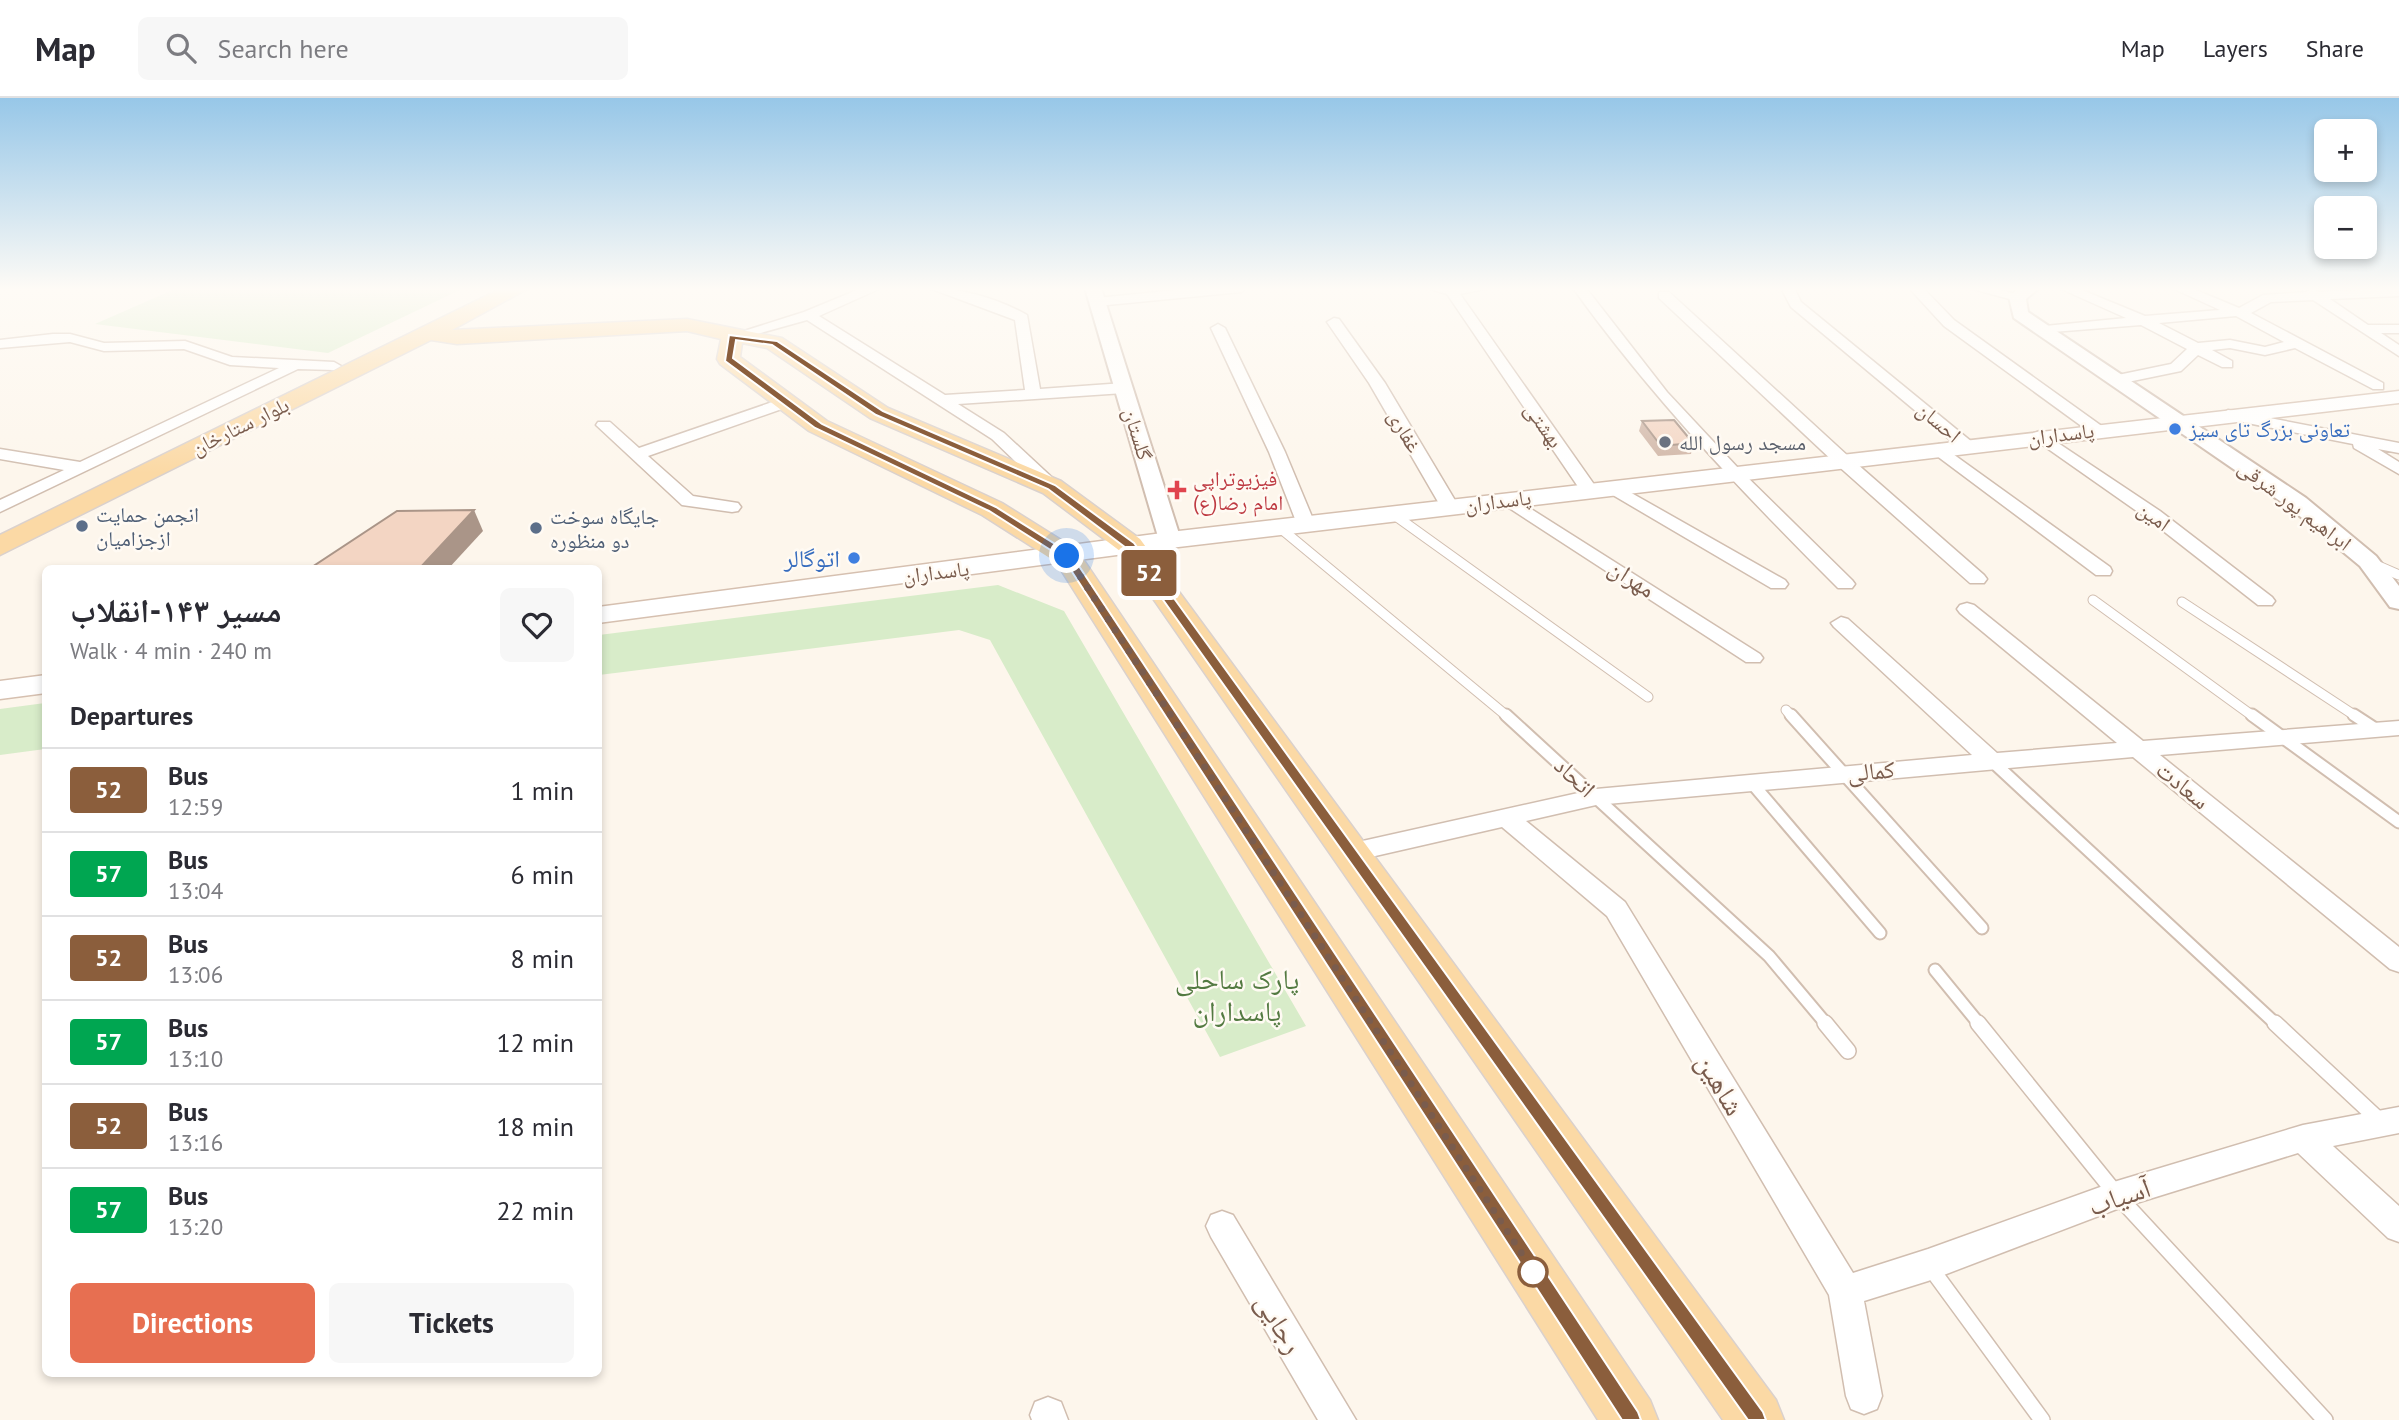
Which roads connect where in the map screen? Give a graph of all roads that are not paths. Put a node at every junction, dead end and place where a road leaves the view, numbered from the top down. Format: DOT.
graph roads {
  1 [pos="205,350"];
  2 [pos="367,350"];
  3 [pos="394,350"];
  4 [pos="730,350"];
  5 [pos="784,350"];
  6 [pos="863,350"];
  7 [pos="1027,350"];
  8 [pos="1112,350"];
  9 [pos="1228,350"];
  10 [pos="1354,350"];
  11 [pos="1495,350"];
  12 [pos="1627,350"];
  13 [pos="1723,350"];
  14 [pos="1851,350"];
  15 [pos="1987,350"];
  16 [pos="2074,350"];
  17 [pos="2194,350"];
  18 [pos="2199,350"];
  19 [pos="2311,350"];
  20 [pos="2227,364"];
  21 [pos="295,366"];
  22 [pos="334,366"];
  23 [pos="2118,379"];
  24 [pos="1124,388"];
  25 [pos="2388,391"];
  26 [pos="1033,394"];
  27 [pos="942,400"];
  28 [pos="787,402"];
  29 [pos="2228,415"];
  30 [pos="2179,421"];
  31 [pos="604,425"];
  32 [pos="2097,430"];
  33 [pos="2040,436"];
  34 [pos="2346,436"];
  35 [pos="1966,445"];
  36 [pos="2399,448"];
  37 [pos="1939,449"];
  38 [pos="0,454"];
  39 [pos="637,454"];
  40 [pos="1842,460"];
  41 [pos="83,468"];
  42 [pos="2399,469"];
  43 [pos="1733,473"];
  44 [pos="1052,487"];
  45 [pos="1600,489"];
  46 [pos="1509,500"];
  47 [pos="0,507"];
  48 [pos="732,507"];
  49 [pos="1450,507"];
  50 [pos="1393,513"];
  51 [pos="1306,524"];
  52 [pos="1279,527"];
  53 [pos="0,528"];
  54 [pos="1170,540"];
  55 [pos="1130,545"];
  56 [pos="0,546"];
  57 [pos="1067,556"];
  58 [pos="2368,561"];
  59 [pos="2103,571"];
  60 [pos="2399,575"];
  61 [pos="1977,579"];
  62 [pos="1844,583"];
  63 [pos="1778,584"];
  64 [pos="2093,600"];
  65 [pos="2265,601"];
  66 [pos="2182,602"];
  67 [pos="2399,602"];
  68 [pos="1967,609"];
  69 [pos="602,614"];
  70 [pos="1842,623"];
  71 [pos="1753,658"];
  72 [pos="42,685"];
  73 [pos="0,690"];
  74 [pos="1648,697"];
  75 [pos="1786,710"];
  76 [pos="2388,729"];
  77 [pos="2283,738"];
  78 [pos="2140,750"];
  79 [pos="1992,761"];
  80 [pos="1841,773"];
  81 [pos="1751,782"];
  82 [pos="1596,797"];
  83 [pos="1506,817"];
  84 [pos="2399,822"];
  85 [pos="1349,853"];
  86 [pos="1982,928"];
  87 [pos="1880,933"];
  88 [pos="2399,962"];
  89 [pos="1935,970"];
  90 [pos="1848,1051"];
  91 [pos="2391,1121"];
  92 [pos="2302,1138"];
  93 [pos="2117,1195"];
  94 [pos="1222,1226"];
  95 [pos="2399,1227"];
  96 [pos="1928,1265"];
  97 [pos="1845,1291"];
  98 [pos="1864,1396"];
  99 [pos="1338,1420"];
  100 [pos="1630,1420"];
  101 [pos="1756,1420"];
  102 [pos="2042,1420"];
  103 [pos="2325,1420"];
  1 -- 21 [label="street"];
  2 -- 22 [label="main road, بلوار ستارخان"];
  3 -- 56 [label="main road, بلوار ستارخان"];
  4 -- 28 [label="main road"];
  5 -- 44 [label="main road"];
  6 -- 27 [label="street"];
  7 -- 26 [label="street"];
  8 -- 24 [label="street, گلستان"];
  9 -- 51 [label="street"];
  10 -- 49 [label="street, غفاری"];
  11 -- 45 [label="street, بهشتی"];
  12 -- 43 [label="street"];
  13 -- 40 [label="street"];
  14 -- 35 [label="street, احسان"];
  15 -- 32 [label="street"];
  16 -- 23 [label="street, ابراهیم پور شرقی"];
  17 -- 23 [label="street"];
  18 -- 20 [label="street"];
  19 -- 25 [label="street"];
  21 -- 22 [label="street"];
  21 -- 41 [label="street"];
  22 -- 53 [label="main road, بلوار ستارخان"];
  23 -- 30 [label="street, ابراهیم پور شرقی"];
  24 -- 26 [label="street"];
  24 -- 54 [label="street, گلستان"];
  25 -- 29 [label="main road, پاسداران"];
  26 -- 27 [label="street"];
  27 -- 44 [label="street"];
  28 -- 39 [label="street"];
  28 -- 57 [label="main road"];
  29 -- 30 [label="main road, پاسداران"];
  29 -- 34 [label="street"];
  30 -- 32 [label="main road, پاسداران"];
  30 -- 58 [label="street, ابراهیم پور شرقی"];
  31 -- 39 [label="street"];
  32 -- 33 [label="main road, پاسداران"];
  33 -- 35 [label="main road, پاسداران"];
  33 -- 65 [label="street, امین"];
  34 -- 36 [label="street"];
  34 -- 42 [label="street"];
  35 -- 37 [label="main road, پاسداران"];
  37 -- 40 [label="main road, پاسداران"];
  37 -- 59 [label="street"];
  38 -- 41 [label="street"];
  39 -- 48 [label="street"];
  40 -- 43 [label="main road, پاسداران"];
  40 -- 61 [label="street"];
  41 -- 47 [label="street"];
  43 -- 45 [label="main road, پاسداران"];
  43 -- 62 [label="street"];
  44 -- 55 [label="main road"];
  45 -- 46 [label="main road, پاسداران"];
  45 -- 63 [label="street"];
  46 -- 49 [label="main road, پاسداران"];
  46 -- 71 [label="street, مهران"];
  49 -- 50 [label="main road, پاسداران"];
  50 -- 51 [label="main road, پاسداران"];
  50 -- 74 [label="lane"];
  51 -- 52 [label="main road, پاسداران"];
  52 -- 54 [label="main road, پاسداران"];
  52 -- 82 [label="lane, اتحاد"];
  54 -- 55 [label="main road, پاسداران"];
  55 -- 57 [label="main road, پاسداران"];
  55 -- 85 [label="main road"];
  57 -- 69 [label="main road, پاسداران"];
  57 -- 100 [label="main road"];
  58 -- 60 [label="lane"];
  58 -- 67 [label="street, ابراهیم پور شرقی"];
  64 -- 77 [label="lane"];
  66 -- 76 [label="lane"];
  68 -- 78 [label="street, سعادت"];
  70 -- 79 [label="street"];
  72 -- 73 [label="main road"];
  75 -- 80 [label="lane"];
  76 -- 77 [label="street, کمالی"];
  77 -- 78 [label="street, کمالی"];
  77 -- 84 [label="lane"];
  78 -- 79 [label="street, کمالی"];
  78 -- 88 [label="street, سعادت"];
  79 -- 80 [label="street, کمالی"];
  79 -- 91 [label="lane"];
  80 -- 81 [label="street, کمالی"];
  80 -- 86 [label="lane"];
  81 -- 82 [label="street, کمالی"];
  81 -- 87 [label="lane"];
  82 -- 83 [label="street, کمالی"];
  82 -- 90 [label="lane, اتحاد"];
  83 -- 85 [label="street, کمالی"];
  83 -- 97 [label="street, شاهین"];
  85 -- 101 [label="main road"];
  89 -- 93 [label="lane"];
  91 -- 92 [label="street, آسیاب"];
  92 -- 93 [label="street, آسیاب"];
  92 -- 95 [label="street"];
  93 -- 96 [label="street, آسیاب"];
  93 -- 103 [label="lane"];
  94 -- 99 [label="street, رجایی"];
  96 -- 97 [label="street, آسیاب"];
  96 -- 102 [label="lane"];
  97 -- 98 [label="street, شاهین"];
}
